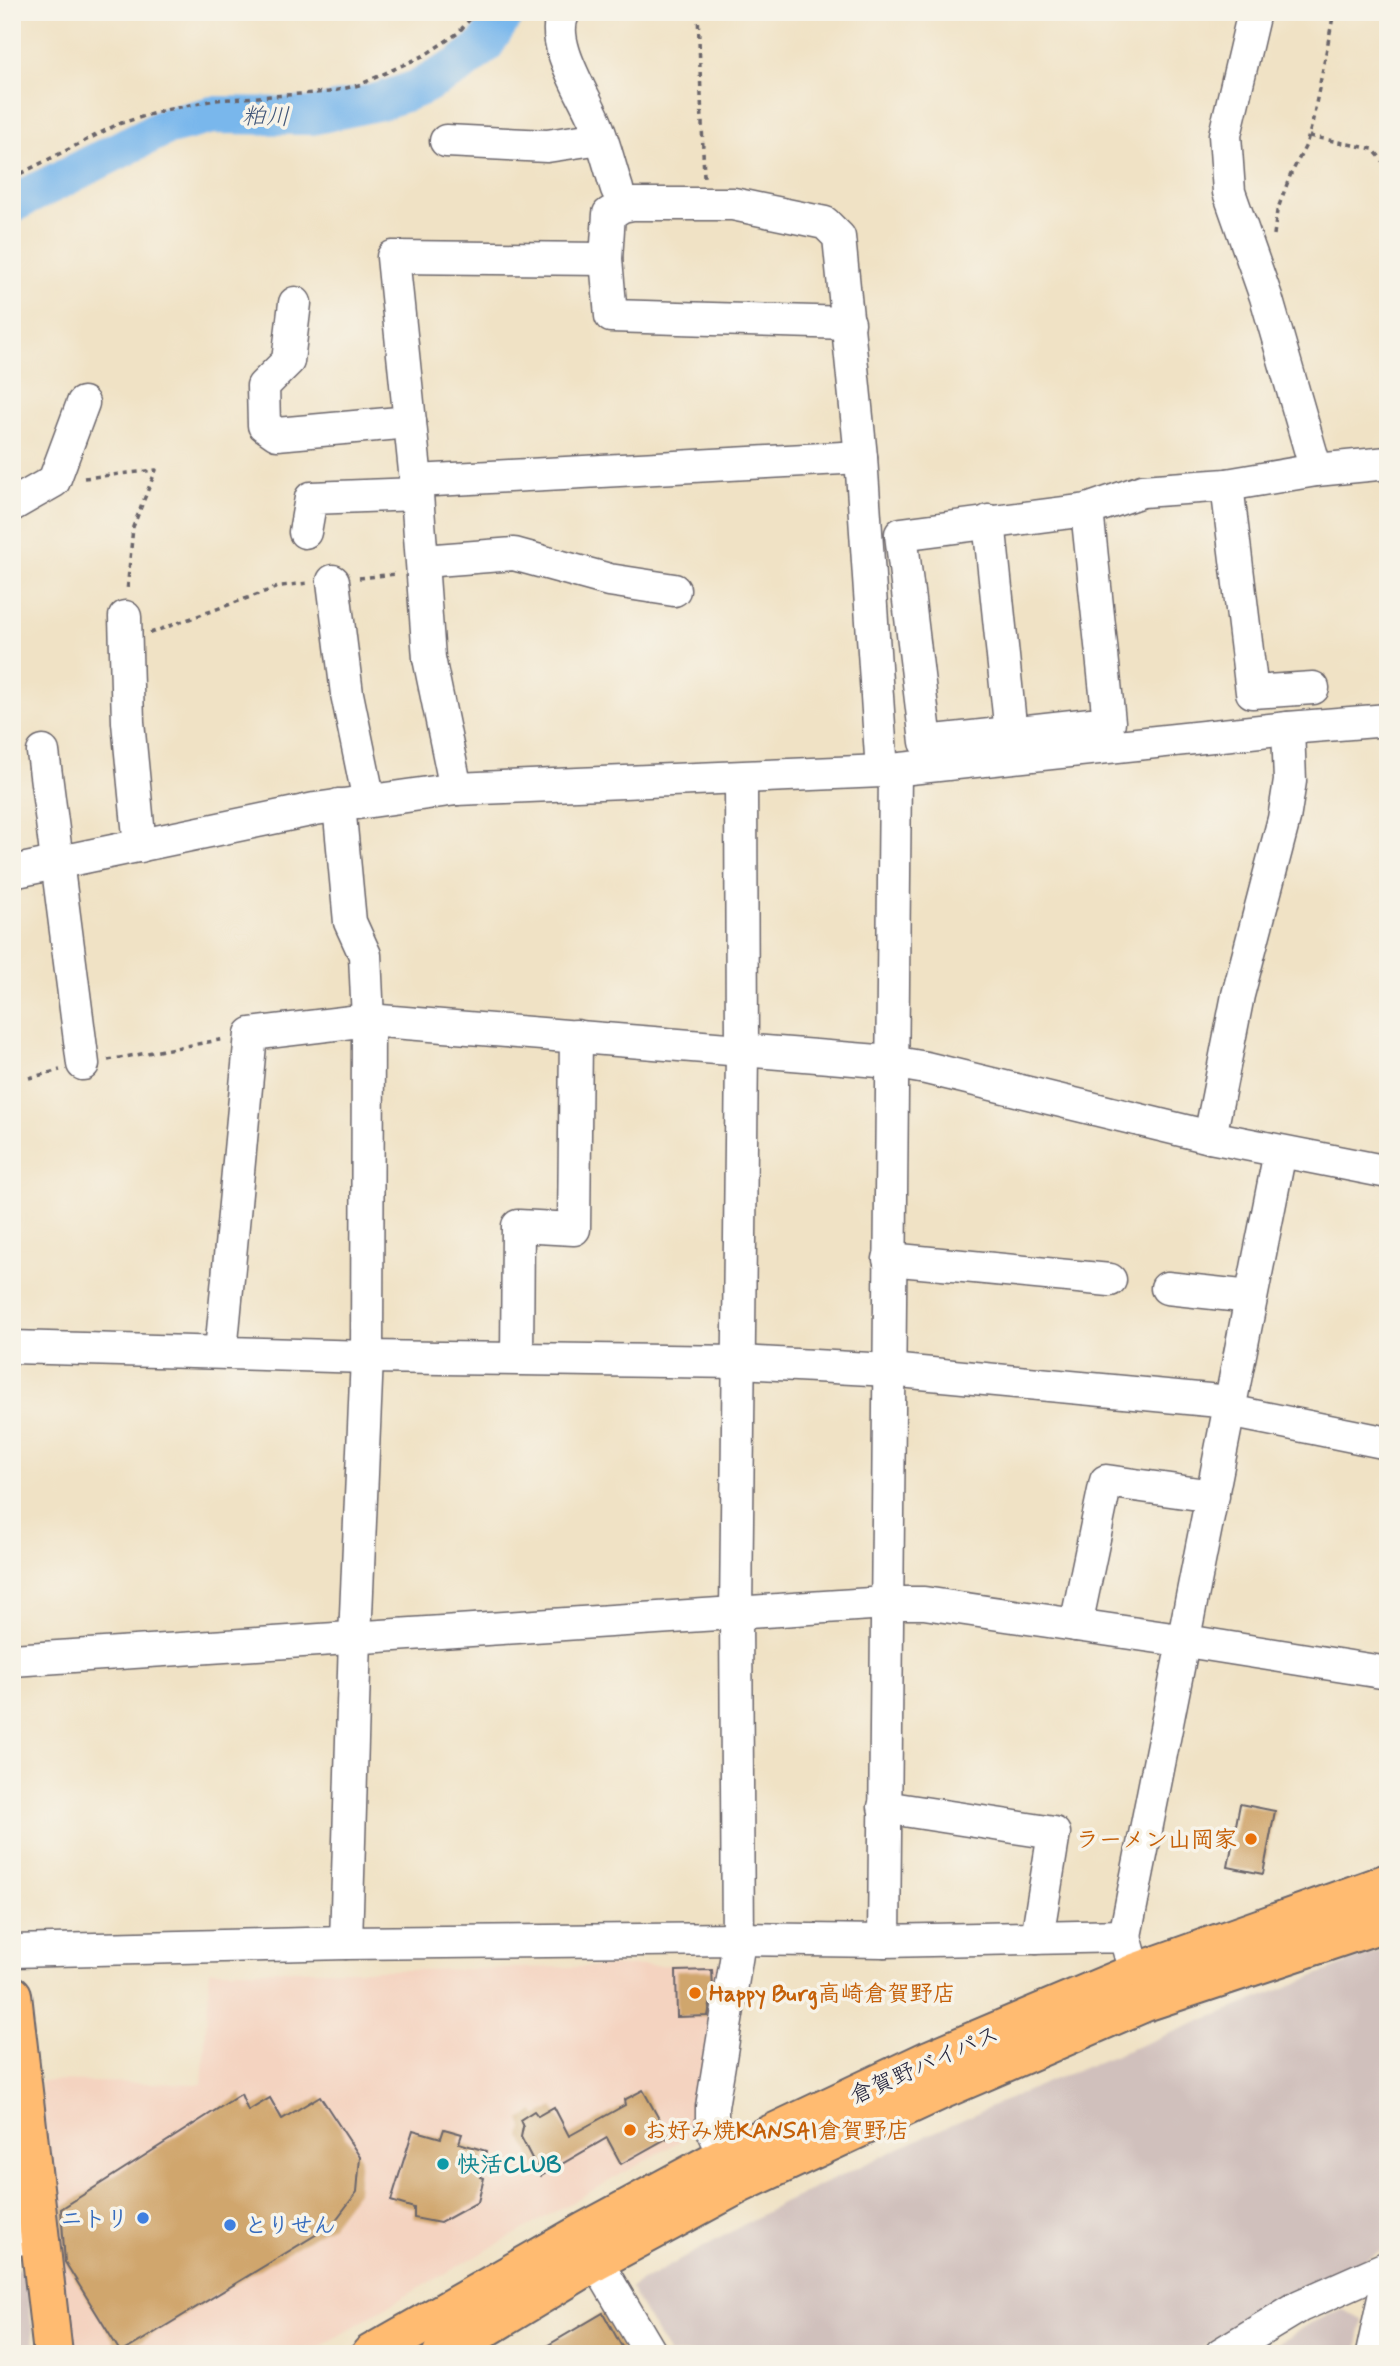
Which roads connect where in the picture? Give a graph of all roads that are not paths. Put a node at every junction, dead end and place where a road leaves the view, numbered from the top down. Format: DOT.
graph roads {
  1 [pos="564,12"];
  2 [pos="1254,12"];
  3 [pos="601,138"];
  4 [pos="446,141"];
  5 [pos="617,189"];
  6 [pos="606,259"];
  7 [pos="295,303"];
  8 [pos="849,323"];
  9 [pos="83,403"];
  10 [pos="410,422"];
  11 [pos="861,457"];
  12 [pos="1388,463"];
  13 [pos="1316,470"];
  14 [pos="1227,485"];
  15 [pos="416,487"];
  16 [pos="12,505"];
  17 [pos="1087,510"];
  18 [pos="989,521"];
  19 [pos="305,532"];
  20 [pos="423,566"];
  21 [pos="333,581"];
  22 [pos="674,590"];
  23 [pos="125,629"];
  24 [pos="1313,688"];
  25 [pos="1252,692"];
  26 [pos="1388,720"];
  27 [pos="1287,728"];
  28 [pos="1254,732"];
  29 [pos="1012,745"];
  30 [pos="43,752"];
  31 [pos="888,771"];
  32 [pos="741,779"];
  33 [pos="456,789"];
  34 [pos="354,803"];
  35 [pos="140,846"];
  36 [pos="58,863"];
  37 [pos="12,872"];
  38 [pos="368,1020"];
  39 [pos="576,1036"];
  40 [pos="742,1049"];
  41 [pos="891,1062"];
  42 [pos="83,1064"];
  43 [pos="1210,1136"];
  44 [pos="1280,1152"];
  45 [pos="1388,1172"];
  46 [pos="889,1259"];
  47 [pos="1110,1280"];
  48 [pos="1167,1288"];
  49 [pos="1251,1297"];
  50 [pos="12,1347"];
  51 [pos="221,1352"];
  52 [pos="367,1357"];
  53 [pos="517,1358"];
  54 [pos="740,1362"];
  55 [pos="889,1370"];
  56 [pos="1229,1406"];
  57 [pos="1388,1443"];
  58 [pos="1213,1496"];
  59 [pos="886,1603"];
  60 [pos="736,1614"];
  61 [pos="1076,1625"];
  62 [pos="355,1638"];
  63 [pos="1186,1641"];
  64 [pos="12,1660"];
  65 [pos="1388,1673"];
  66 [pos="1159,1772"];
  67 [pos="884,1807"];
  68 [pos="1163,1841"];
  69 [pos="1388,1883"];
  70 [pos="1388,1921"];
  71 [pos="1125,1936"];
  72 [pos="1037,1938"];
  73 [pos="737,1939"];
  74 [pos="884,1941"];
  75 [pos="346,1943"];
  76 [pos="12,1951"];
  77 [pos="1135,1973"];
  78 [pos="12,1995"];
  79 [pos="725,2156"];
  80 [pos="25,2238"];
  81 [pos="596,2261"];
  82 [pos="1388,2267"];
  83 [pos="1388,2279"];
  84 [pos="53,2354"];
  85 [pos="371,2354"];
  86 [pos="442,2354"];
  87 [pos="651,2354"];
  88 [pos="1221,2354"];
  89 [pos="1371,2354"];
  1 -- 3 [label="street"];
  2 -- 13 [label="street"];
  3 -- 4 [label="street"];
  3 -- 5 [label="street"];
  6 -- 8 [label="street"];
  6 -- 8 [label="street"];
  6 -- 10 [label="street"];
  7 -- 10 [label="street"];
  8 -- 11 [label="street"];
  9 -- 16 [label="street"];
  10 -- 15 [label="street"];
  11 -- 15 [label="street"];
  11 -- 31 [label="street"];
  12 -- 13 [label="street"];
  13 -- 14 [label="street"];
  14 -- 17 [label="street"];
  14 -- 25 [label="street"];
  15 -- 19 [label="street"];
  15 -- 20 [label="street"];
  17 -- 18 [label="street"];
  17 -- 29 [label="street"];
  18 -- 29 [label="street"];
  18 -- 29 [label="street"];
  20 -- 22 [label="street"];
  20 -- 33 [label="street"];
  21 -- 34 [label="street"];
  23 -- 35 [label="street"];
  24 -- 25 [label="street"];
  25 -- 28 [label="street"];
  26 -- 27 [label="street"];
  27 -- 28 [label="street"];
  27 -- 43 [label="street"];
  28 -- 29 [label="street"];
  29 -- 31 [label="street"];
  30 -- 36 [label="street"];
  31 -- 32 [label="street"];
  31 -- 41 [label="street"];
  32 -- 33 [label="street"];
  32 -- 40 [label="street"];
  33 -- 34 [label="street"];
  34 -- 35 [label="street"];
  34 -- 38 [label="street"];
  35 -- 36 [label="street"];
  36 -- 37 [label="street"];
  36 -- 42 [label="street"];
  38 -- 39 [label="street"];
  38 -- 51 [label="street"];
  38 -- 52 [label="street"];
  39 -- 40 [label="street"];
  39 -- 53 [label="street"];
  40 -- 41 [label="street"];
  40 -- 54 [label="street"];
  41 -- 43 [label="street"];
  41 -- 46 [label="street"];
  43 -- 44 [label="street"];
  44 -- 45 [label="street"];
  44 -- 49 [label="street"];
  46 -- 47 [label="street"];
  46 -- 55 [label="street"];
  48 -- 49 [label="street"];
  49 -- 56 [label="street"];
  50 -- 51 [label="street"];
  51 -- 52 [label="street"];
  52 -- 53 [label="street"];
  52 -- 62 [label="street"];
  53 -- 54 [label="street"];
  54 -- 55 [label="street"];
  54 -- 60 [label="street"];
  55 -- 56 [label="street"];
  55 -- 59 [label="street"];
  56 -- 57 [label="street"];
  56 -- 58 [label="street"];
  58 -- 61 [label="street"];
  58 -- 63 [label="street"];
  59 -- 60 [label="street"];
  59 -- 61 [label="street"];
  59 -- 67 [label="street"];
  60 -- 62 [label="street"];
  60 -- 73 [label="street"];
  61 -- 63 [label="street"];
  62 -- 64 [label="street"];
  62 -- 75 [label="street"];
  63 -- 65 [label="street"];
  63 -- 66 [label="street"];
  66 -- 68 [label="street"];
  66 -- 71 [label="street"];
  67 -- 72 [label="street"];
  67 -- 74 [label="street"];
  69 -- 77 [label="main road, 倉賀野バイパス"];
  70 -- 81 [label="main road, 倉賀野バイパス"];
  71 -- 72 [label="street"];
  71 -- 77 [label="street"];
  72 -- 74 [label="street"];
  73 -- 74 [label="street"];
  73 -- 75 [label="street"];
  73 -- 79 [label="street"];
  75 -- 76 [label="street"];
  77 -- 79 [label="main road, 倉賀野バイパス"];
  78 -- 80 [label="main road"];
  79 -- 85 [label="main road, 倉賀野バイパス"];
  80 -- 84 [label="main road"];
  81 -- 86 [label="main road, 倉賀野バイパス"];
  81 -- 87 [label="street"];
  82 -- 88 [label="street"];
  83 -- 89 [label="street"];
}
